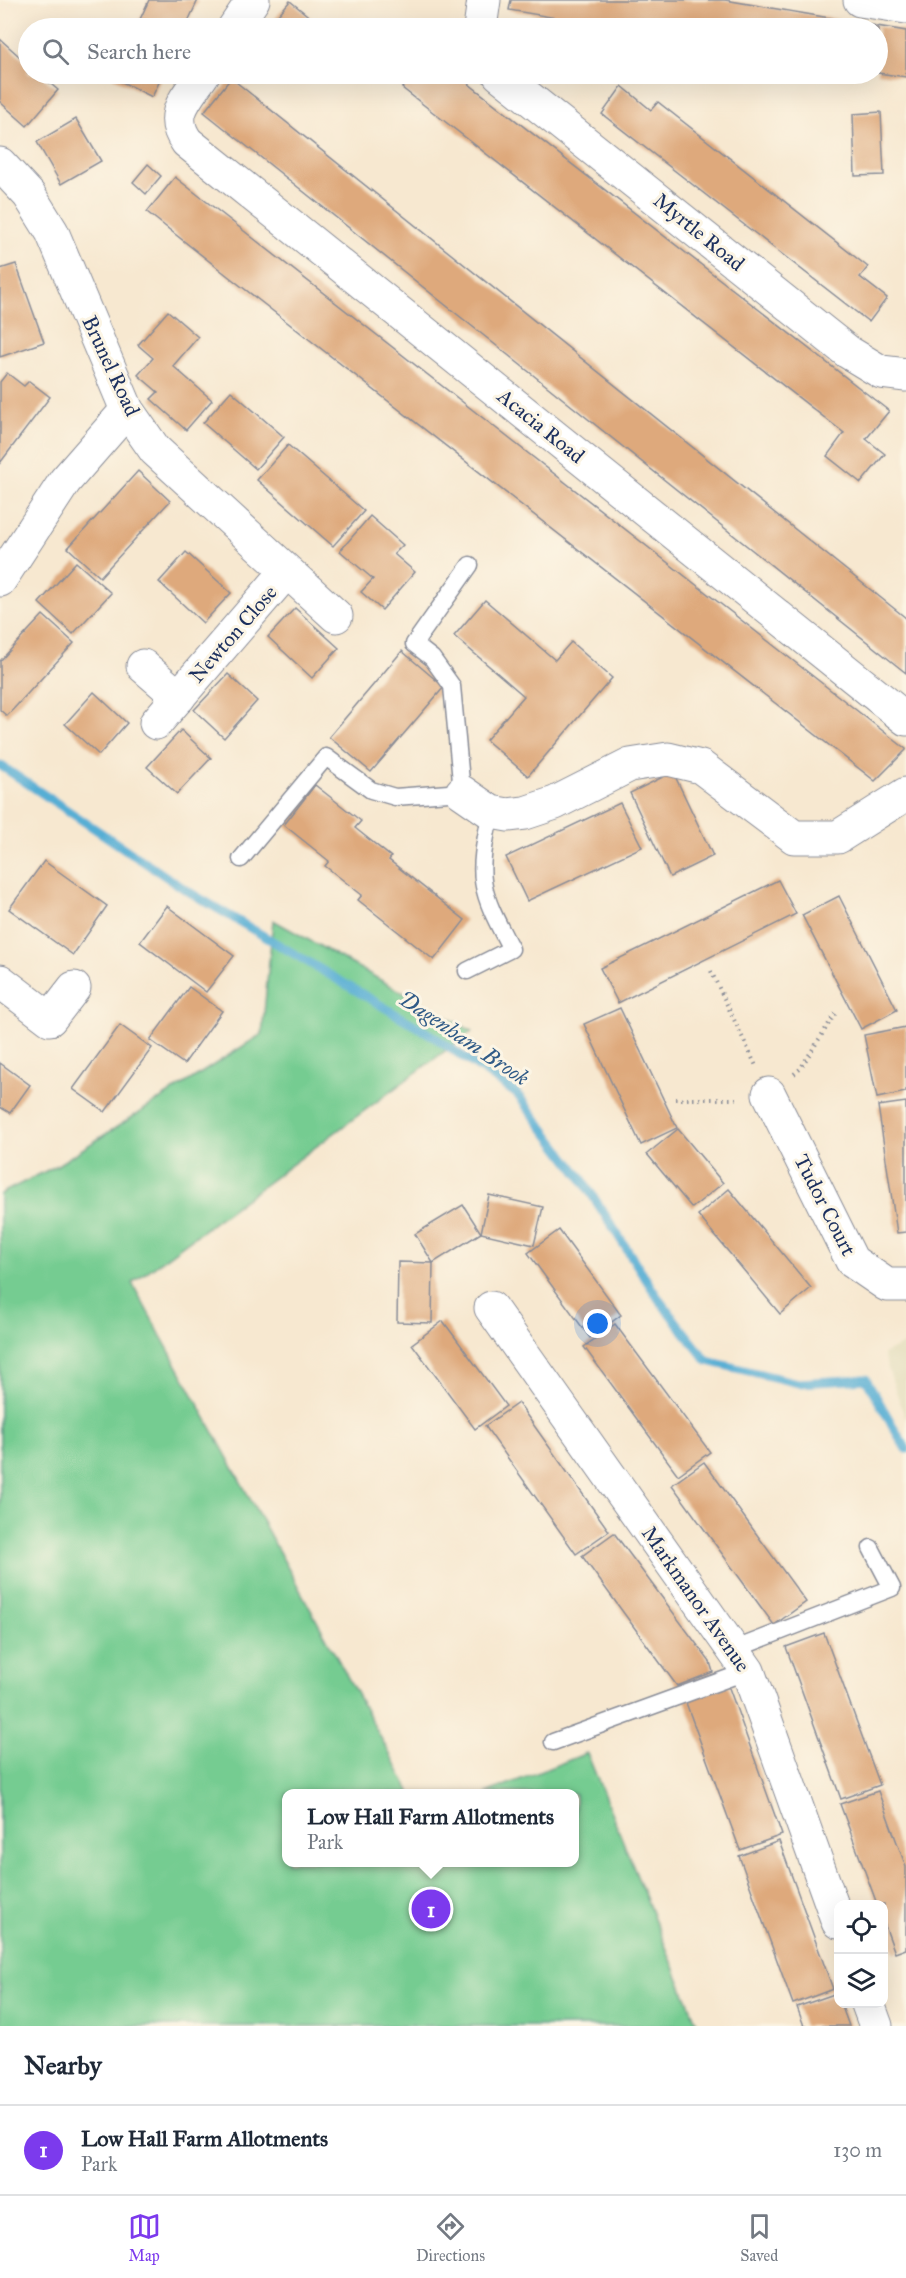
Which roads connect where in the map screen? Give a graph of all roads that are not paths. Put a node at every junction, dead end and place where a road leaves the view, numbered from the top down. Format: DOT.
graph roads {
  1 [pos="253,0"];
  2 [pos="484,0"];
  3 [pos="860,0"];
  4 [pos="906,7"];
  5 [pos="241,18"];
  6 [pos="481,18"];
  7 [pos="198,84"];
  8 [pos="512,84"];
  9 [pos="0,164"];
  10 [pos="906,375"];
  11 [pos="128,410"];
  12 [pos="470,565"];
  13 [pos="3,571"];
  14 [pos="286,572"];
  15 [pos="336,616"];
  16 [pos="142,666"];
  17 [pos="179,697"];
  18 [pos="906,719"];
  19 [pos="156,723"];
  20 [pos="462,792"];
  21 [pos="906,795"];
  22 [pos="491,812"];
  23 [pos="241,860"];
  24 [pos="467,971"];
  25 [pos="0,981"];
  26 [pos="74,988"];
  27 [pos="769,1094"];
  28 [pos="906,1285"];
  29 [pos="491,1308"];
  30 [pos="871,1548"];
  31 [pos="741,1660"];
  32 [pos="553,1742"];
  33 [pos="834,1911"];
  34 [pos="869,2008"];
  35 [pos="876,2026"];
  1 -- 5 [label="street"];
  2 -- 6 [label="street"];
  3 -- 4 [label="street"];
  7 -- 18 [label="street, Acacia Road"];
  8 -- 10 [label="street, Myrtle Road"];
  9 -- 11 [label="street, Brunel Road"];
  11 -- 13 [label="street"];
  11 -- 14 [label="street, Brunel Road"];
  12 -- 20 [label="lane"];
  14 -- 15 [label="street, Brunel Road"];
  14 -- 17 [label="street, Newton Close"];
  16 -- 17 [label="street, Newton Close"];
  17 -- 19 [label="street, Newton Close"];
  20 -- 22 [label="street"];
  20 -- 23 [label="lane"];
  21 -- 22 [label="street"];
  22 -- 24 [label="lane"];
  25 -- 26 [label="street"];
  27 -- 28 [label="street, Tudor Court"];
  29 -- 31 [label="street, Markmanor Avenue"];
  30 -- 31 [label="lane"];
  31 -- 32 [label="lane"];
  31 -- 33 [label="street, Markmanor Avenue"];
  34 -- 35 [label="street"];
}
